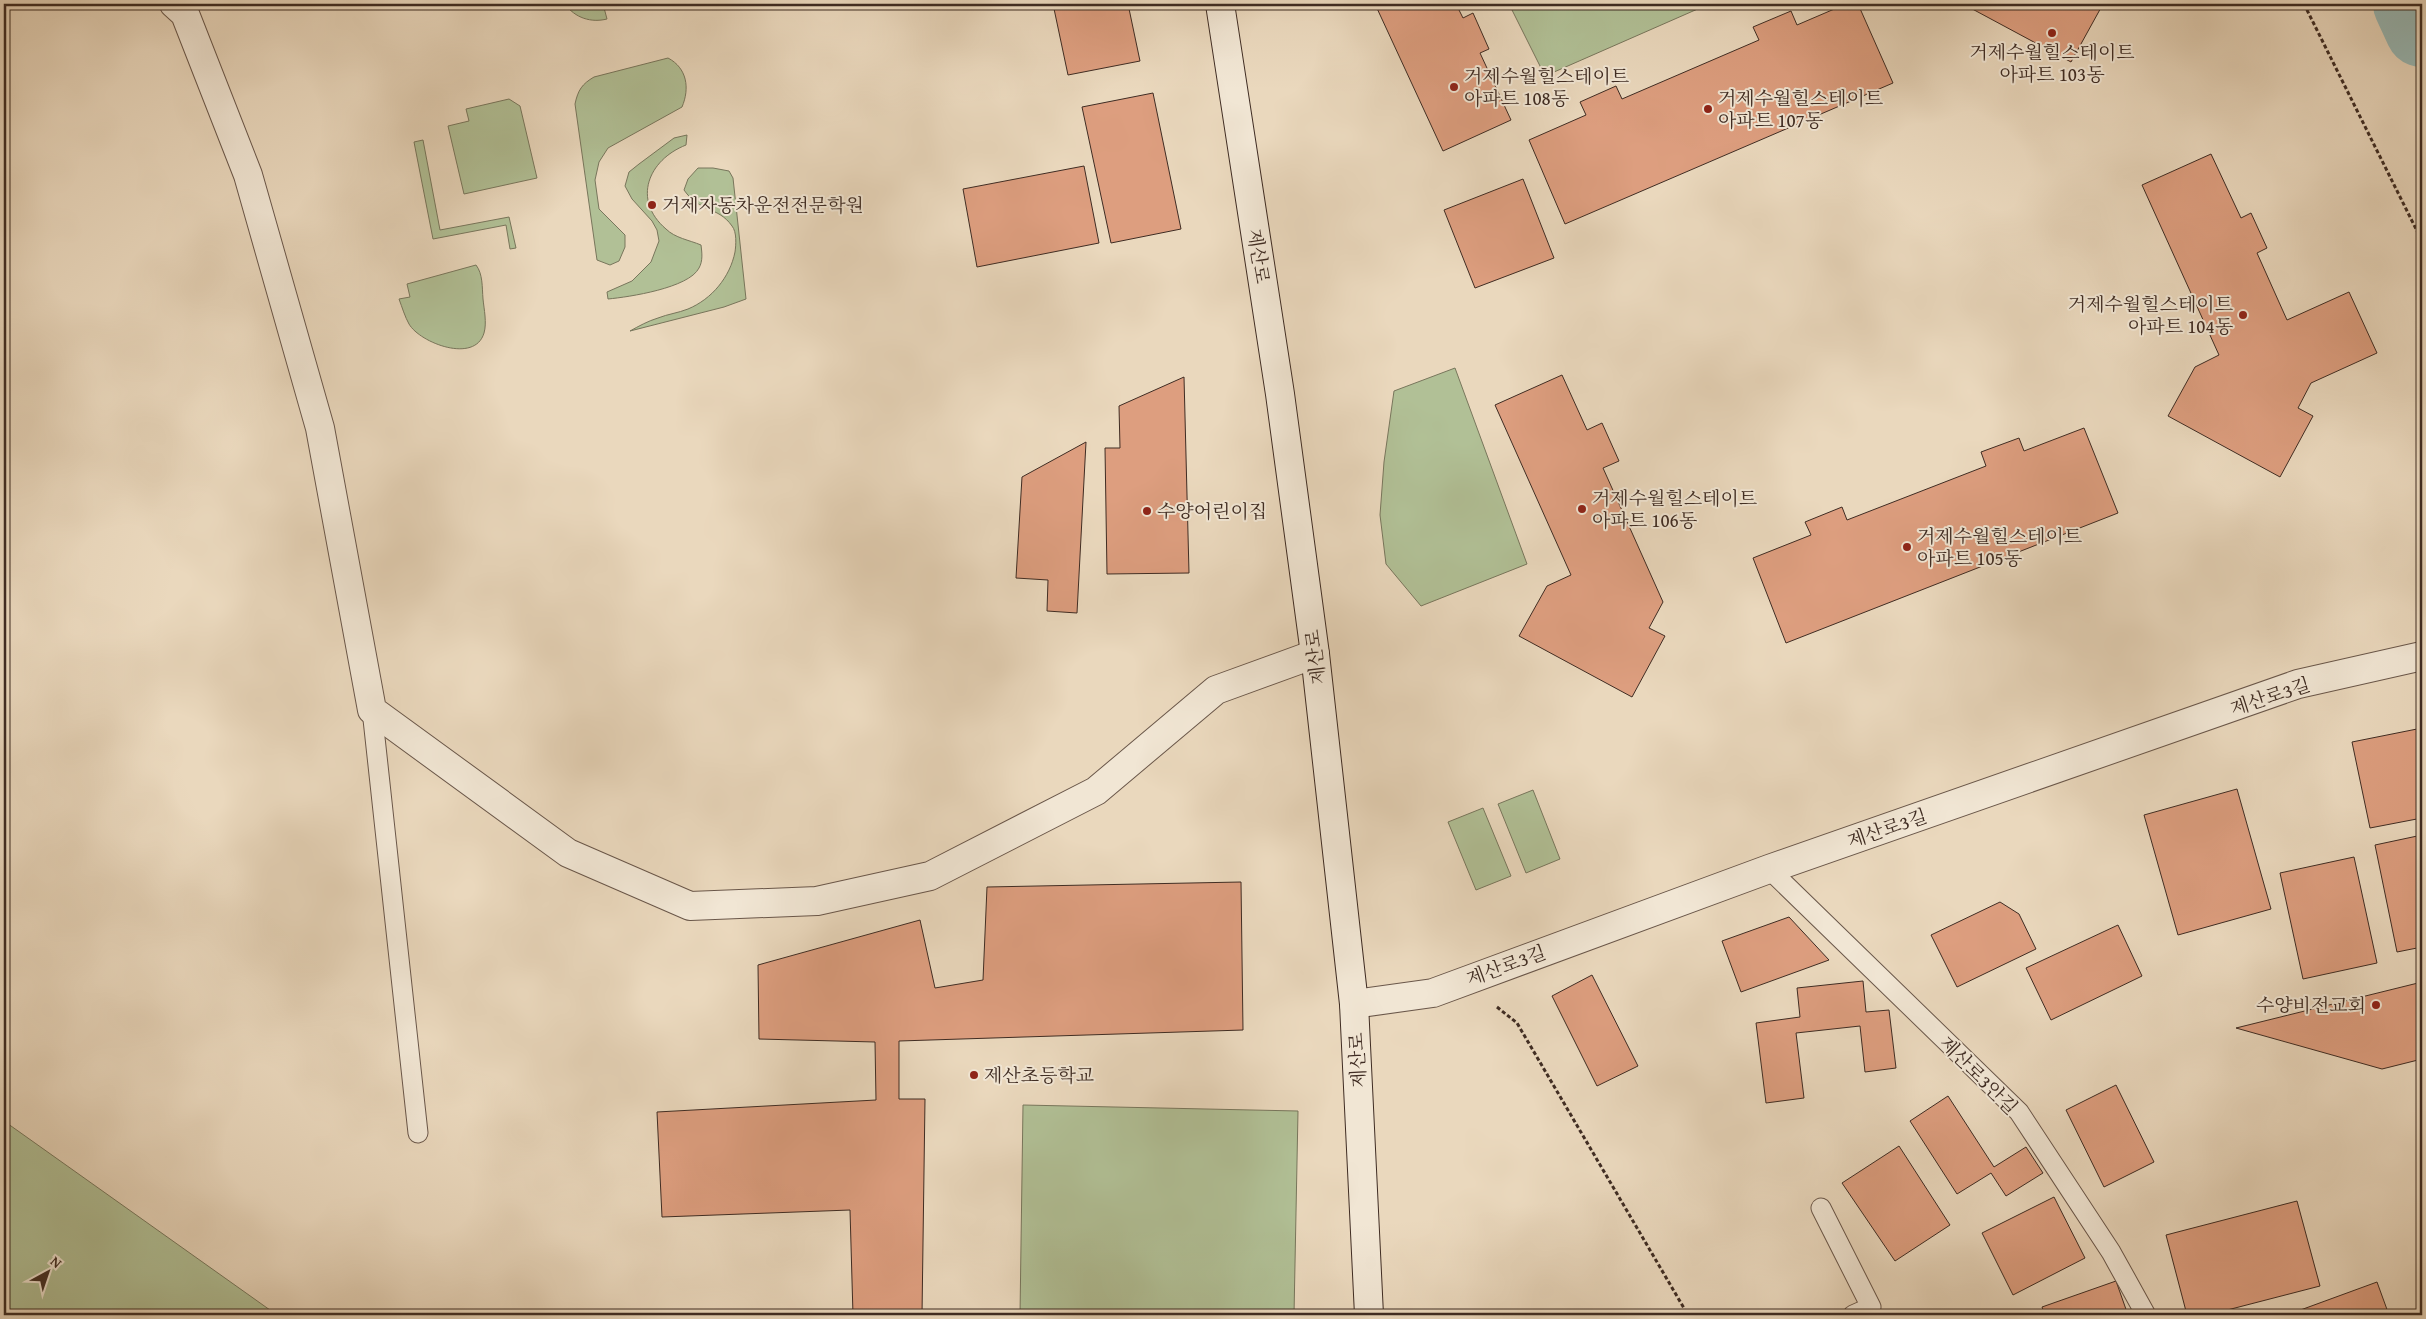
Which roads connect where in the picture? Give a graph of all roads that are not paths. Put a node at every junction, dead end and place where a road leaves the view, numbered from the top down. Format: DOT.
graph roads {
  1 [pos="174,4"];
  2 [pos="1220,4"];
  3 [pos="1315,654"];
  4 [pos="2422,656"];
  5 [pos="372,710"];
  6 [pos="1769,869"];
  7 [pos="1354,1004"];
  8 [pos="418,1133"];
  9 [pos="1821,1208"];
  10 [pos="1369,1315"];
  11 [pos="1853,1315"];
  12 [pos="2146,1315"];
  1 -- 5 [label="street"];
  2 -- 3 [label="street, 제산로"];
  3 -- 5 [label="street"];
  3 -- 7 [label="street, 제산로"];
  4 -- 6 [label="street, 제산로3길"];
  5 -- 8 [label="lane"];
  6 -- 7 [label="street, 제산로3길"];
  6 -- 12 [label="lane, 제산로3안길"];
  7 -- 10 [label="street, 제산로"];
  9 -- 11 [label="lane"];
}
